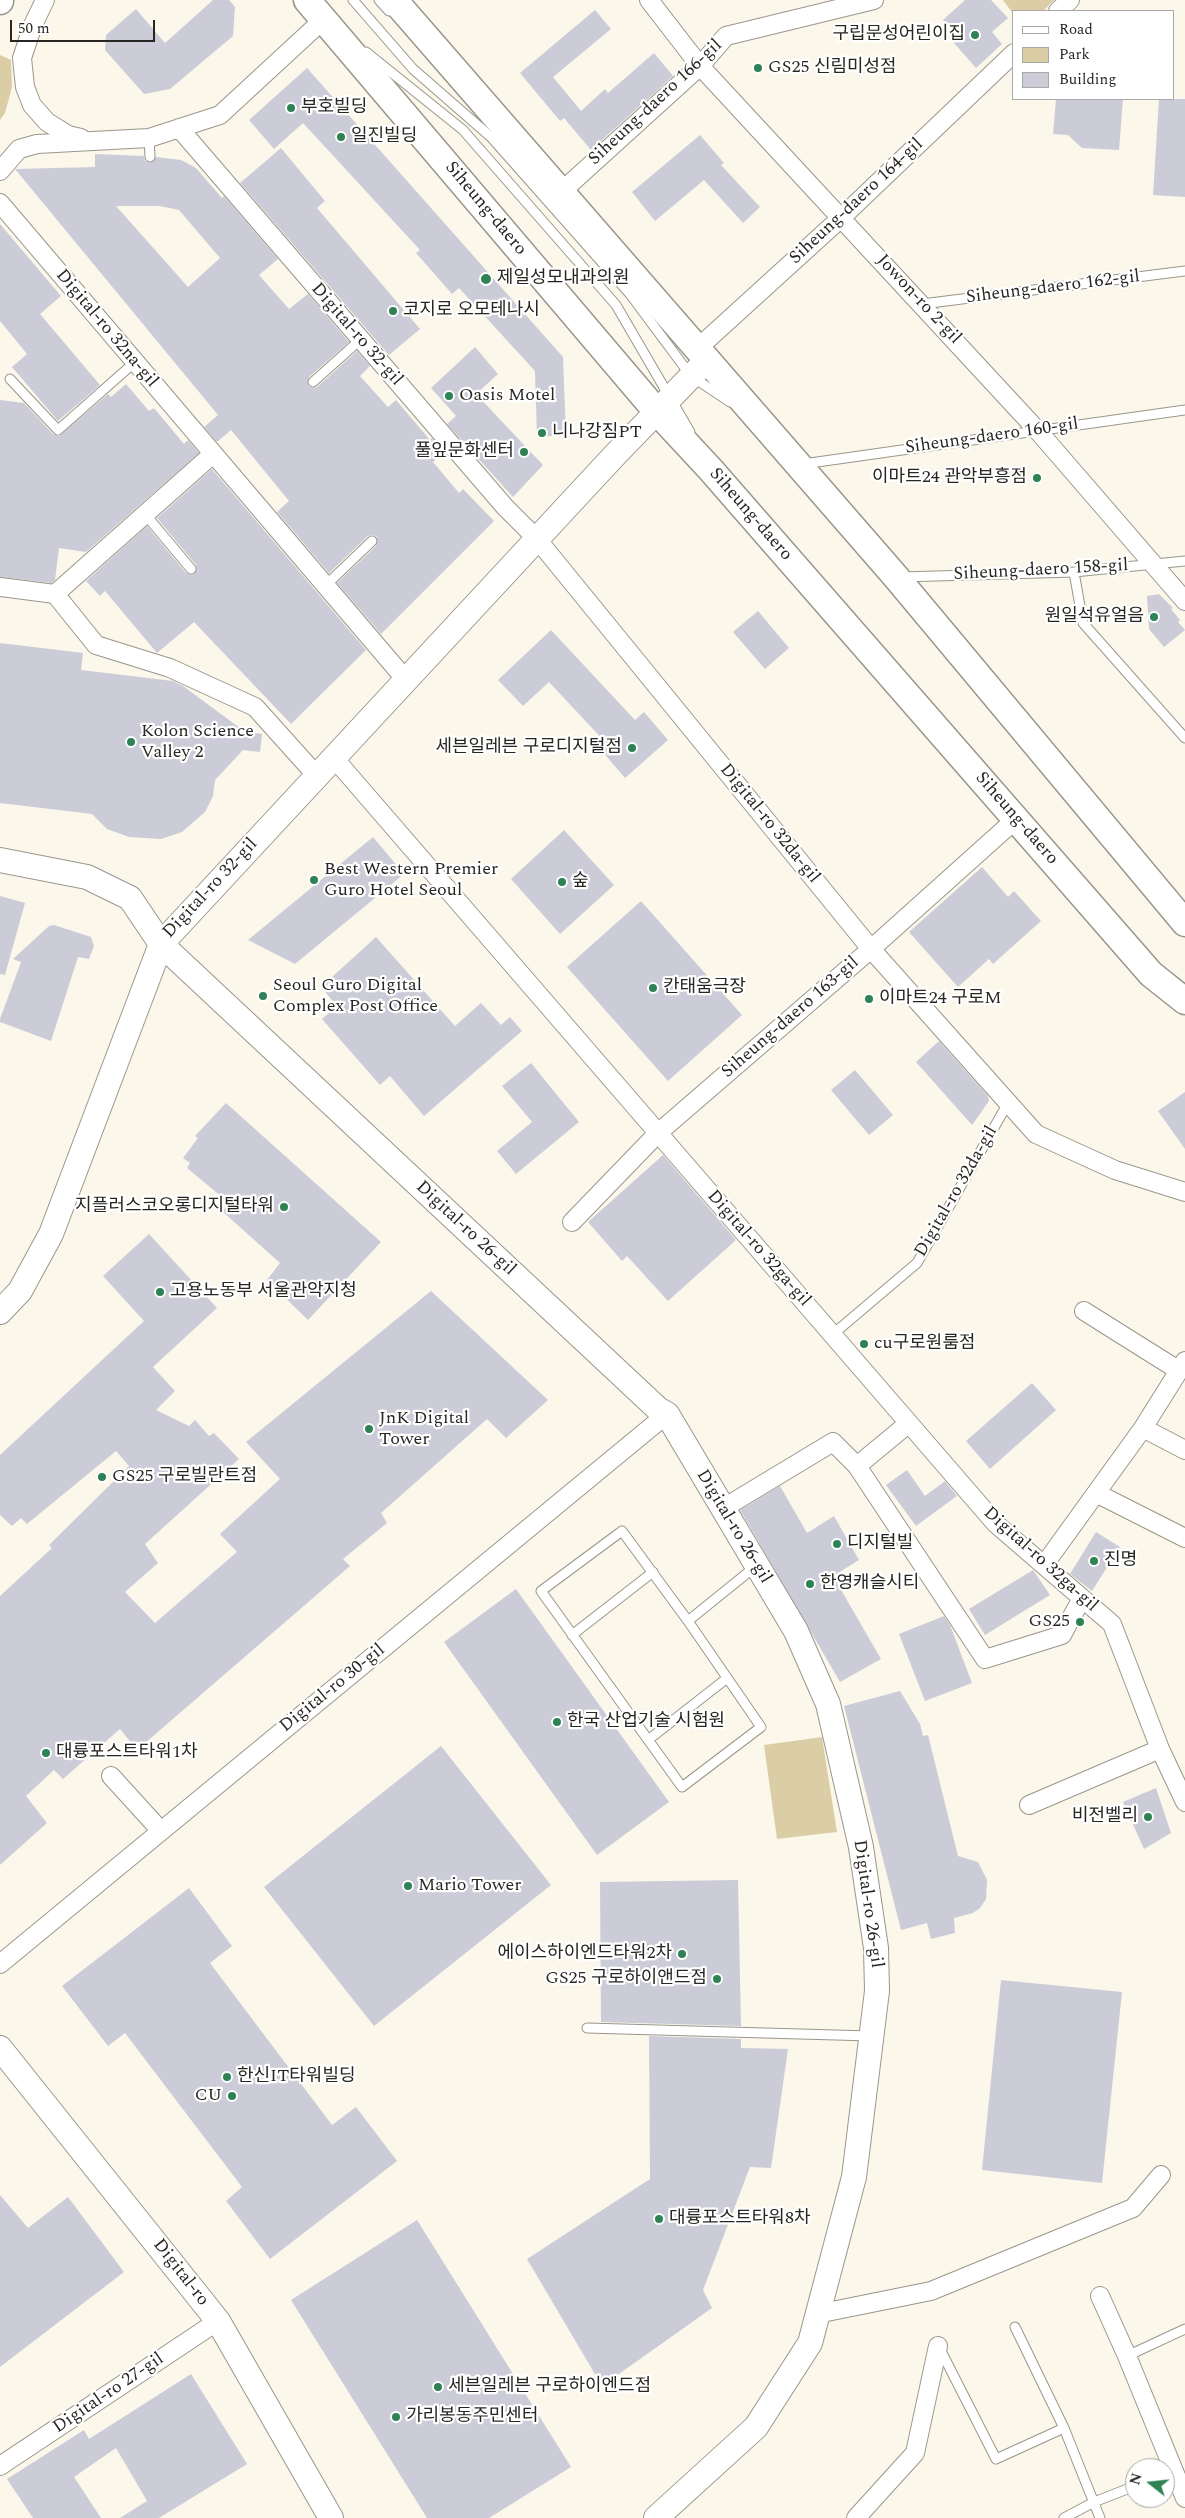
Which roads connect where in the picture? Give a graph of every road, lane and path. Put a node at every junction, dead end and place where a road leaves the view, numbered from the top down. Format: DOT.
graph roads {
  1 [pos="47,0"];
  2 [pos="353,0"];
  3 [pos="379,0"];
  4 [pos="649,0"];
  5 [pos="874,0"];
  6 [pos="1070,0"];
  7 [pos="1059,10"];
  8 [pos="396,11"];
  9 [pos="317,12"];
  10 [pos="418,43"];
  11 [pos="1012,55"];
  12 [pos="700,66"];
  13 [pos="179,128"];
  14 [pos="491,137"];
  15 [pos="149,138"];
  16 [pos="89,140"];
  17 [pos="150,157"];
  18 [pos="0,171"];
  19 [pos="561,192"];
  20 [pos="0,203"];
  21 [pos="0,209"];
  22 [pos="842,217"];
  23 [pos="1185,271"];
  24 [pos="922,304"];
  25 [pos="360,340"];
  26 [pos="698,361"];
  27 [pos="133,363"];
  28 [pos="10,379"];
  29 [pos="313,382"];
  30 [pos="664,404"];
  31 [pos="1185,410"];
  32 [pos="1038,431"];
  33 [pos="211,456"];
  34 [pos="798,464"];
  35 [pos="145,514"];
  36 [pos="537,539"];
  37 [pos="372,541"];
  38 [pos="1185,561"];
  39 [pos="1154,564"];
  40 [pos="192,569"];
  41 [pos="1074,572"];
  42 [pos="896,577"];
  43 [pos="324,586"];
  44 [pos="0,587"];
  45 [pos="55,594"];
  46 [pos="1185,601"];
  47 [pos="404,682"];
  48 [pos="1185,738"];
  49 [pos="334,758"];
  50 [pos="317,776"];
  51 [pos="1016,819"];
  52 [pos="0,860"];
  53 [pos="1184,922"];
  54 [pos="161,944"];
  55 [pos="871,949"];
  56 [pos="1151,974"];
  57 [pos="1185,1001"];
  58 [pos="1185,1022"];
  59 [pos="1008,1102"];
  60 [pos="658,1133"];
  61 [pos="1185,1192"];
  62 [pos="572,1222"];
  63 [pos="1084,1311"];
  64 [pos="0,1312"];
  65 [pos="832,1335"];
  66 [pos="1181,1365"];
  67 [pos="666,1414"];
  68 [pos="908,1422"];
  69 [pos="1143,1428"];
  70 [pos="1185,1450"];
  71 [pos="857,1466"];
  72 [pos="1096,1493"];
  73 [pos="722,1509"];
  74 [pos="1185,1538"];
  75 [pos="1044,1565"];
  76 [pos="756,1566"];
  77 [pos="653,1572"];
  78 [pos="1082,1598"];
  79 [pos="688,1621"];
  80 [pos="572,1635"];
  81 [pos="726,1679"];
  82 [pos="648,1740"];
  83 [pos="1160,1749"];
  84 [pos="111,1776"];
  85 [pos="1185,1802"];
  86 [pos="1029,1806"];
  87 [pos="161,1831"];
  88 [pos="0,1964"];
  89 [pos="587,2028"];
  90 [pos="872,2036"];
  91 [pos="0,2048"];
  92 [pos="1160,2176"];
  93 [pos="1100,2296"];
  94 [pos="817,2314"];
  95 [pos="218,2321"];
  96 [pos="1015,2327"];
  97 [pos="1185,2330"];
  98 [pos="938,2346"];
  99 [pos="1127,2356"];
  100 [pos="1064,2428"];
  101 [pos="1164,2458"];
  102 [pos="0,2466"];
  103 [pos="1175,2482"];
  104 [pos="1125,2490"];
  105 [pos="1185,2498"];
  106 [pos="1094,2502"];
  107 [pos="331,2518"];
  108 [pos="656,2518"];
  109 [pos="856,2518"];
  110 [pos="1064,2518"];
  111 [pos="1100,2518"];
  1 -- 16 [label="street"];
  2 -- 14 [label="lane"];
  3 -- 8 [label="lane"];
  4 -- 12 [label="street, Jowon-ro 2-gil"];
  5 -- 12 [label="street, Siheung-daero 166-gil"];
  6 -- 7 [label="street"];
  8 -- 19 [label="main road"];
  9 -- 13 [label="street"];
  9 -- 30 [label="main road, Siheung-daero"];
  9 -- 30 [label="lane"];
  10 -- 14 [label="lane"];
  11 -- 22 [label="street, Siheung-daero 164-gil"];
  12 -- 19 [label="street, Siheung-daero 166-gil"];
  12 -- 22 [label="street, Jowon-ro 2-gil"];
  13 -- 15 [label="street"];
  13 -- 25 [label="street, Digital-ro 32-gil"];
  14 -- 26 [label="lane"];
  15 -- 16 [label="street"];
  15 -- 17 [label="lane"];
  16 -- 18 [label="street"];
  19 -- 26 [label="main road"];
  20 -- 27 [label="street, Digital-ro 32na-gil"];
  21 -- 27 [label="lane, Digital-ro 32na-gil"];
  22 -- 24 [label="street, Jowon-ro 2-gil"];
  22 -- 26 [label="street, Siheung-daero 164-gil"];
  23 -- 24 [label="lane, Siheung-daero 162-gil"];
  24 -- 32 [label="street, Jowon-ro 2-gil"];
  25 -- 29 [label="lane"];
  25 -- 36 [label="street, Digital-ro 32-gil"];
  26 -- 30 [label="street, Digital-ro 32-gil"];
  26 -- 34 [label="main road"];
  27 -- 28 [label="lane"];
  27 -- 33 [label="street, Digital-ro 32na-gil"];
  30 -- 36 [label="street, Digital-ro 32-gil"];
  30 -- 51 [label="main road, Siheung-daero"];
  31 -- 32 [label="lane, Siheung-daero 160-gil"];
  32 -- 34 [label="lane, Siheung-daero 160-gil"];
  32 -- 39 [label="street, Jowon-ro 2-gil"];
  33 -- 35 [label="street"];
  33 -- 43 [label="street, Digital-ro 32na-gil"];
  33 -- 47 [label="lane, Digital-ro 32na-gil"];
  34 -- 42 [label="main road"];
  35 -- 40 [label="lane"];
  35 -- 45 [label="street"];
  36 -- 47 [label="street, Digital-ro 32-gil"];
  36 -- 55 [label="street, Digital-ro 32da-gil"];
  37 -- 43 [label="lane"];
  38 -- 39 [label="lane, Siheung-daero 158-gil"];
  39 -- 41 [label="lane, Siheung-daero 158-gil"];
  39 -- 46 [label="street, Jowon-ro 2-gil"];
  41 -- 42 [label="lane, Siheung-daero 158-gil"];
  41 -- 48 [label="lane"];
  42 -- 53 [label="main road"];
  43 -- 47 [label="street, Digital-ro 32na-gil"];
  44 -- 45 [label="street"];
  45 -- 50 [label="street"];
  47 -- 49 [label="street, Digital-ro 32-gil"];
  49 -- 50 [label="street, Digital-ro 32-gil"];
  49 -- 60 [label="street, Digital-ro 32ga-gil"];
  50 -- 54 [label="street, Digital-ro 32-gil"];
  51 -- 55 [label="street, Siheung-daero 163-gil"];
  51 -- 56 [label="main road, Siheung-daero"];
  52 -- 54 [label="street, Digital-ro 26-gil"];
  54 -- 64 [label="street, Digital-ro 32-gil"];
  54 -- 67 [label="street, Digital-ro 26-gil"];
  55 -- 59 [label="street, Digital-ro 32da-gil"];
  55 -- 60 [label="street, Siheung-daero 163-gil"];
  56 -- 57 [label="main road, Siheung-daero"];
  56 -- 58 [label="main road"];
  59 -- 61 [label="street, Digital-ro 32da-gil"];
  59 -- 65 [label="lane, Digital-ro 32da-gil"];
  60 -- 62 [label="street, Siheung-daero 163-gil"];
  60 -- 65 [label="street, Digital-ro 32ga-gil"];
  63 -- 66 [label="street"];
  65 -- 68 [label="street, Digital-ro 32ga-gil"];
  66 -- 69 [label="street"];
  67 -- 73 [label="street, Digital-ro 26-gil"];
  67 -- 87 [label="street, Digital-ro 30-gil"];
  68 -- 71 [label="street"];
  68 -- 75 [label="street, Digital-ro 32ga-gil"];
  69 -- 70 [label="street"];
  69 -- 72 [label="street"];
  71 -- 73 [label="street"];
  71 -- 78 [label="street"];
  72 -- 74 [label="street"];
  72 -- 75 [label="street"];
  73 -- 76 [label="street, Digital-ro 26-gil"];
  75 -- 78 [label="street, Digital-ro 32ga-gil"];
  76 -- 79 [label="lane"];
  76 -- 90 [label="street, Digital-ro 26-gil"];
  77 -- 79 [label="lane"];
  77 -- 80 [label="lane"];
  77 -- 80 [label="lane"];
  78 -- 83 [label="street, Digital-ro 32ga-gil"];
  79 -- 81 [label="lane"];
  80 -- 82 [label="lane"];
  81 -- 82 [label="lane"];
  81 -- 82 [label="lane"];
  83 -- 85 [label="street, Digital-ro 32ga-gil"];
  83 -- 86 [label="street"];
  84 -- 87 [label="street"];
  87 -- 88 [label="street, Digital-ro 30-gil"];
  89 -- 90 [label="lane"];
  90 -- 94 [label="street, Digital-ro 26-gil"];
  91 -- 95 [label="street, Digital-ro"];
  92 -- 94 [label="street"];
  93 -- 99 [label="street"];
  94 -- 108 [label="street, Digital-ro 26-gil"];
  95 -- 102 [label="street, Digital-ro 27-gil"];
  95 -- 107 [label="street, Digital-ro"];
  96 -- 100 [label="lane"];
  97 -- 99 [label="lane"];
  98 -- 100 [label="lane"];
  98 -- 109 [label="street"];
  99 -- 101 [label="street"];
  100 -- 106 [label="lane"];
  103 -- 105 [label="street"];
  104 -- 106 [label="lane"];
  106 -- 110 [label="lane"];
  106 -- 111 [label="lane"];
}
